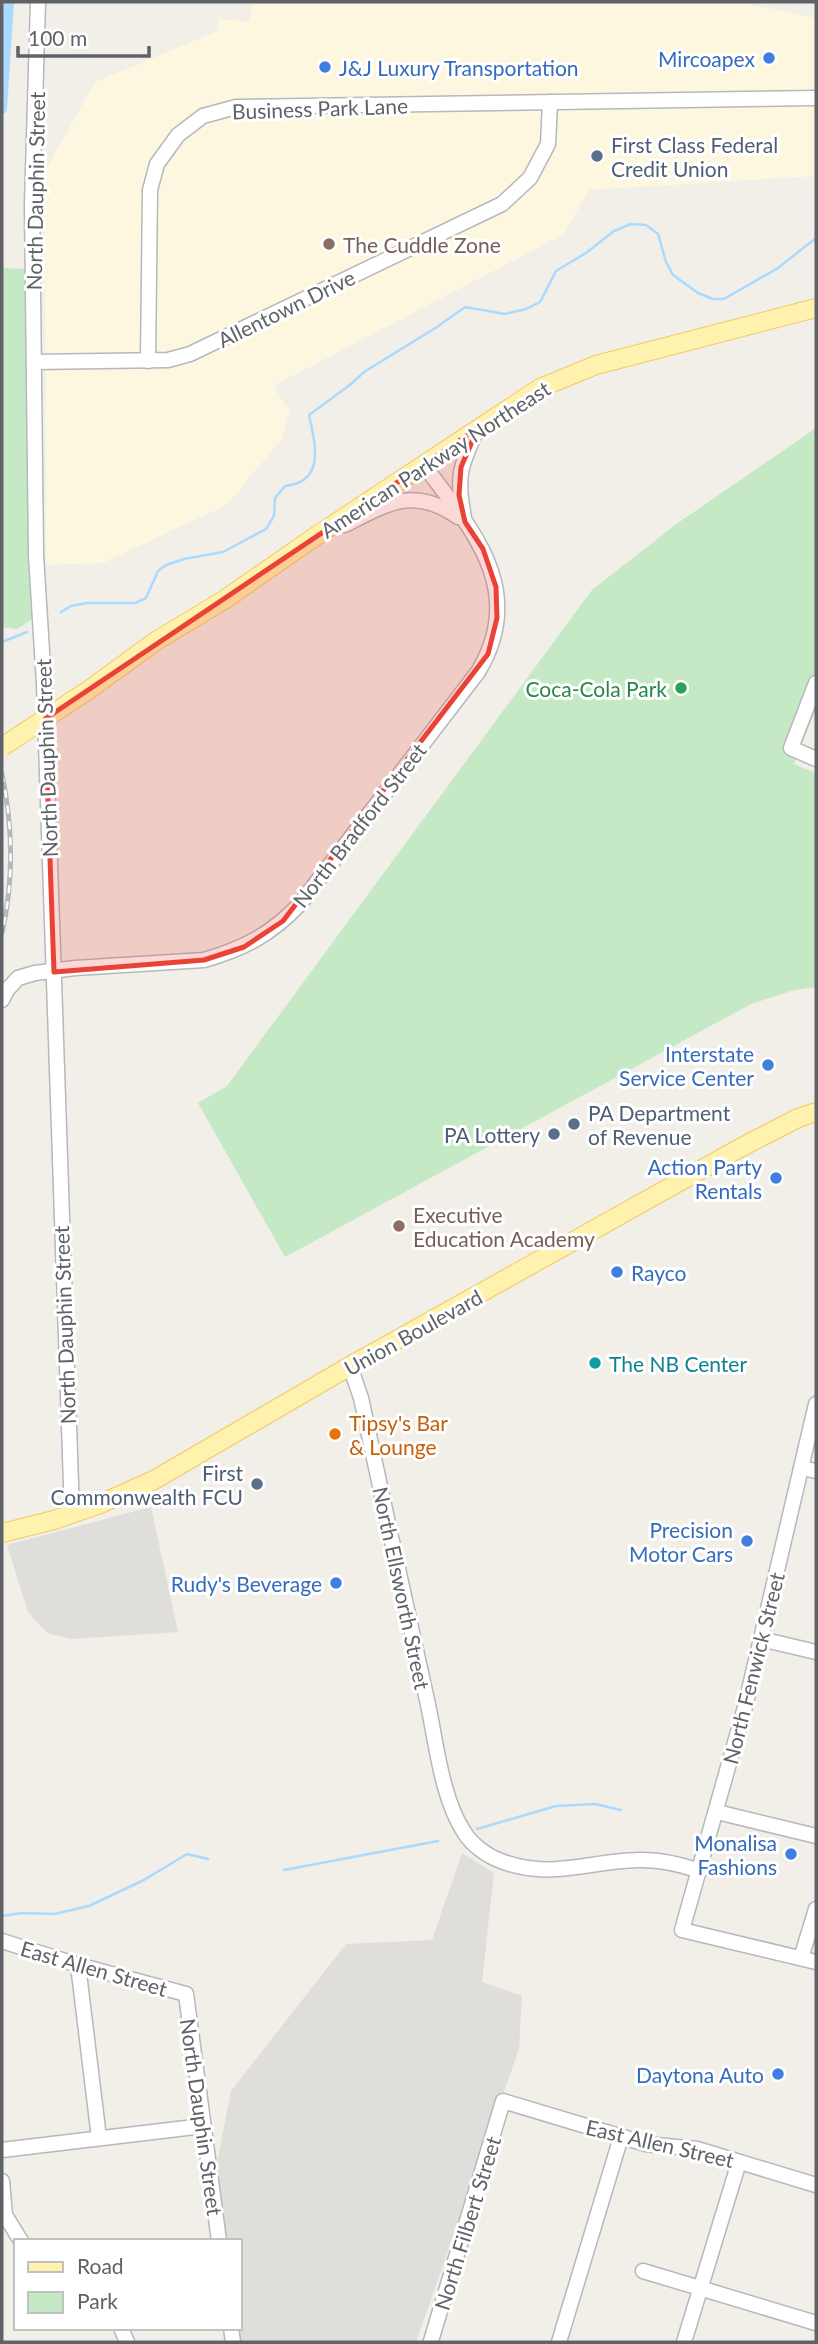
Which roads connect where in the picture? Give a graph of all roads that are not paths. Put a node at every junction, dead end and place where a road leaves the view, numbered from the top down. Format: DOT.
graph roads {
  1 [pos="38,2"];
  2 [pos="816,98"];
  3 [pos="550,102"];
  4 [pos="816,308"];
  5 [pos="148,361"];
  6 [pos="34,362"];
  7 [pos="478,428"];
  8 [pos="424,465"];
  9 [pos="465,522"];
  10 [pos="318,534"];
  11 [pos="816,683"];
  12 [pos="2,747"];
  13 [pos="816,759"];
  14 [pos="54,972"];
  15 [pos="2,999"];
  16 [pos="816,1112"];
  17 [pos="350,1366"];
  18 [pos="816,1404"];
  19 [pos="801,1468"];
  20 [pos="816,1471"];
  21 [pos="72,1514"];
  22 [pos="2,1533"];
  23 [pos="761,1639"];
  24 [pos="816,1652"];
  25 [pos="717,1812"];
  26 [pos="816,1836"];
  27 [pos="700,1871"];
  28 [pos="816,1909"];
  29 [pos="2,1941"];
  30 [pos="801,1958"];
  31 [pos="816,1962"];
  32 [pos="78,1965"];
  33 [pos="186,1994"];
  34 [pos="503,2101"];
  35 [pos="203,2126"];
  36 [pos="621,2137"];
  37 [pos="99,2138"];
  38 [pos="2,2150"];
  39 [pos="740,2162"];
  40 [pos="2,2181"];
  41 [pos="816,2185"];
  42 [pos="20,2239"];
  43 [pos="219,2239"];
  44 [pos="643,2271"];
  45 [pos="701,2287"];
  46 [pos="816,2323"];
  47 [pos="431,2342"];
  48 [pos="559,2342"];
  49 [pos="684,2342"];
  1 -- 6 [label="street, North Dauphin Street"];
  2 -- 3 [label="street, Business Park Lane"];
  3 -- 5 [label="street, Allentown Drive"];
  3 -- 5 [label="street, Business Park Lane"];
  4 -- 7 [label="main road, American Parkway Northeast"];
  5 -- 6 [label="street"];
  6 -- 14 [label="street, North Dauphin Street"];
  7 -- 8 [label="main road, American Parkway Northeast"];
  7 -- 9 [label="street"];
  8 -- 9 [label="street, North Bradford Street"];
  8 -- 10 [label="main road, American Parkway Northeast"];
  9 -- 10 [label="street"];
  9 -- 14 [label="street, North Bradford Street"];
  10 -- 12 [label="main road, American Parkway Northeast, bridge"];
  11 -- 13 [label="street"];
  14 -- 15 [label="street, North Bradford Street"];
  14 -- 21 [label="street, North Dauphin Street"];
  16 -- 17 [label="main road, Union Boulevard"];
  17 -- 21 [label="main road, Union Boulevard"];
  17 -- 27 [label="street, North Ellsworth Street"];
  18 -- 19 [label="street, North Fenwick Street"];
  19 -- 20 [label="street"];
  19 -- 23 [label="street, North Fenwick Street"];
  21 -- 22 [label="main road, Union Boulevard"];
  23 -- 24 [label="street"];
  23 -- 25 [label="street, North Fenwick Street"];
  25 -- 26 [label="street"];
  25 -- 27 [label="street, North Fenwick Street"];
  27 -- 30 [label="street, North Fenwick Street"];
  28 -- 30 [label="street"];
  29 -- 32 [label="street, East Allen Street"];
  30 -- 31 [label="street"];
  32 -- 33 [label="street, East Allen Street"];
  32 -- 37 [label="street"];
  33 -- 35 [label="street, North Dauphin Street"];
  34 -- 36 [label="street, East Allen Street"];
  34 -- 47 [label="street, North Filbert Street"];
  35 -- 37 [label="street"];
  35 -- 43 [label="street, North Dauphin Street"];
  36 -- 39 [label="street, East Allen Street"];
  36 -- 48 [label="street"];
  37 -- 38 [label="street"];
  39 -- 41 [label="street, East Allen Street"];
  39 -- 45 [label="street"];
  40 -- 42 [label="street"];
  44 -- 45 [label="street"];
  45 -- 46 [label="street"];
  45 -- 49 [label="street"];
}
